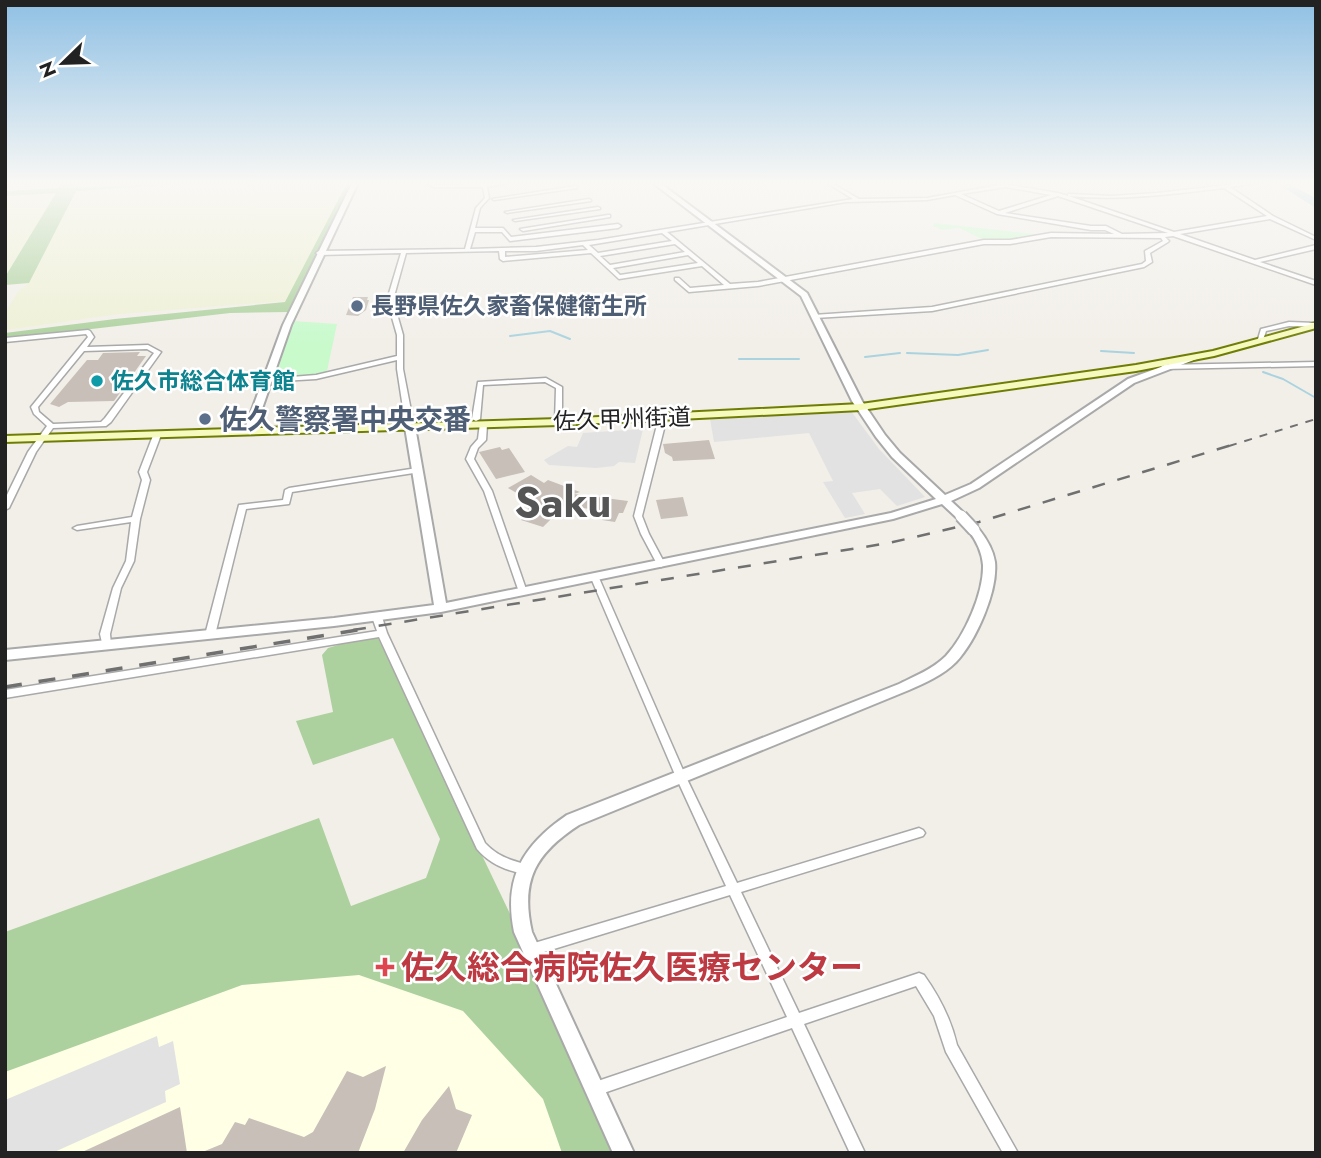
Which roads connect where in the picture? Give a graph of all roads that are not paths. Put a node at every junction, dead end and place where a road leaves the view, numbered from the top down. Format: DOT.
graph roads {
  1 [pos="327,237"];
  2 [pos="471,237"];
  3 [pos="508,237"];
  4 [pos="530,237"];
  5 [pos="625,237"];
  6 [pos="671,237"];
  7 [pos="729,237"];
  8 [pos="1039,237"];
  9 [pos="1163,237"];
  10 [pos="1183,237"];
  11 [pos="677,242"];
  12 [pos="586,244"];
  13 [pos="1316,247"];
  14 [pos="536,249"];
  15 [pos="404,251"];
  16 [pos="467,251"];
  17 [pos="502,251"];
  18 [pos="319,253"];
  19 [pos="595,253"];
  20 [pos="690,253"];
  21 [pos="1255,262"];
  22 [pos="704,264"];
  23 [pos="609,267"];
  24 [pos="677,279"];
  25 [pos="784,279"];
  26 [pos="1316,283"];
  27 [pos="729,286"];
  28 [pos="815,316"];
  29 [pos="1316,325"];
  30 [pos="5,340"];
  31 [pos="1234,346"];
  32 [pos="82,349"];
  33 [pos="1214,353"];
  34 [pos="400,358"];
  35 [pos="1165,363"];
  36 [pos="1316,364"];
  37 [pos="1152,366"];
  38 [pos="267,381"];
  39 [pos="1130,381"];
  40 [pos="859,404"];
  41 [pos="663,415"];
  42 [pos="559,419"];
  43 [pos="480,422"];
  44 [pos="409,424"];
  45 [pos="251,426"];
  46 [pos="46,432"];
  47 [pos="5,433"];
  48 [pos="156,435"];
  49 [pos="5,439"];
  50 [pos="417,470"];
  51 [pos="944,500"];
  52 [pos="5,508"];
  53 [pos="136,519"];
  54 [pos="77,528"];
  55 [pos="661,564"];
  56 [pos="594,578"];
  57 [pos="523,592"];
  58 [pos="441,608"];
  59 [pos="377,617"];
  60 [pos="382,633"];
  61 [pos="211,635"];
  62 [pos="106,645"];
  63 [pos="5,655"];
  64 [pos="5,694"];
  65 [pos="681,777"];
  66 [pos="919,833"];
  67 [pos="524,869"];
  68 [pos="734,888"];
  69 [pos="531,950"];
  70 [pos="796,1019"];
  71 [pos="594,1089"];
  72 [pos="624,1153"];
  73 [pos="858,1153"];
  74 [pos="1011,1153"];
  1 -- 18 [label="street"];
  2 -- 16 [label="street"];
  3 -- 4 [label="street"];
  4 -- 14 [label="street"];
  5 -- 12 [label="street"];
  6 -- 11 [label="street"];
  7 -- 25 [label="street"];
  8 -- 25 [label="street"];
  9 -- 28 [label="street"];
  10 -- 21 [label="street"];
  11 -- 19 [label="street"];
  11 -- 20 [label="street"];
  12 -- 14 [label="street"];
  12 -- 19 [label="street"];
  13 -- 21 [label="street"];
  14 -- 17 [label="street"];
  15 -- 16 [label="street"];
  15 -- 18 [label="street"];
  15 -- 34 [label="street"];
  16 -- 17 [label="street"];
  17 -- 19 [label="street"];
  18 -- 38 [label="street"];
  19 -- 23 [label="street"];
  20 -- 22 [label="street"];
  20 -- 23 [label="street"];
  21 -- 26 [label="street"];
  22 -- 23 [label="street"];
  22 -- 27 [label="street"];
  24 -- 27 [label="street"];
  25 -- 27 [label="street"];
  25 -- 28 [label="street"];
  28 -- 40 [label="street"];
  29 -- 31 [label="main road, 佐久甲州街道"];
  30 -- 32 [label="street"];
  31 -- 33 [label="main road, 佐久甲州街道"];
  31 -- 35 [label="main road, 佐久甲州街道"];
  32 -- 46 [label="street"];
  32 -- 46 [label="street"];
  33 -- 35 [label="street"];
  33 -- 37 [label="main road, 佐久甲州街道"];
  34 -- 38 [label="street"];
  34 -- 44 [label="street"];
  35 -- 36 [label="street"];
  35 -- 37 [label="street"];
  35 -- 39 [label="street"];
  35 -- 40 [label="main road, 佐久甲州街道"];
  37 -- 39 [label="street"];
  37 -- 40 [label="main road, 佐久甲州街道"];
  38 -- 45 [label="street"];
  39 -- 51 [label="street"];
  40 -- 41 [label="main road, 佐久甲州街道"];
  40 -- 51 [label="street"];
  41 -- 42 [label="main road, 佐久甲州街道"];
  41 -- 55 [label="street"];
  42 -- 43 [label="main road, 佐久甲州街道"];
  42 -- 43 [label="street"];
  43 -- 44 [label="main road, 佐久甲州街道"];
  43 -- 57 [label="street"];
  44 -- 45 [label="main road, 佐久甲州街道"];
  44 -- 48 [label="main road, 佐久甲州街道"];
  44 -- 50 [label="street"];
  45 -- 46 [label="main road, 佐久甲州街道"];
  46 -- 47 [label="main road, 佐久甲州街道"];
  46 -- 48 [label="main road, 佐久甲州街道"];
  46 -- 49 [label="main road, 佐久甲州街道"];
  46 -- 52 [label="street"];
  48 -- 53 [label="street"];
  50 -- 58 [label="street"];
  50 -- 61 [label="street"];
  51 -- 55 [label="street"];
  51 -- 65 [label="street, bridge"];
  53 -- 54 [label="street"];
  53 -- 62 [label="street"];
  55 -- 56 [label="street"];
  56 -- 57 [label="street"];
  56 -- 65 [label="street"];
  57 -- 58 [label="street"];
  58 -- 59 [label="street"];
  59 -- 60 [label="street"];
  59 -- 61 [label="street"];
  60 -- 64 [label="street"];
  60 -- 67 [label="street"];
  61 -- 62 [label="street"];
  62 -- 63 [label="street"];
  65 -- 67 [label="street"];
  65 -- 68 [label="street"];
  66 -- 68 [label="street"];
  67 -- 69 [label="street"];
  68 -- 69 [label="street"];
  68 -- 70 [label="street"];
  69 -- 71 [label="street"];
  70 -- 71 [label="street"];
  70 -- 73 [label="street"];
  70 -- 74 [label="street"];
  71 -- 72 [label="street"];
}
